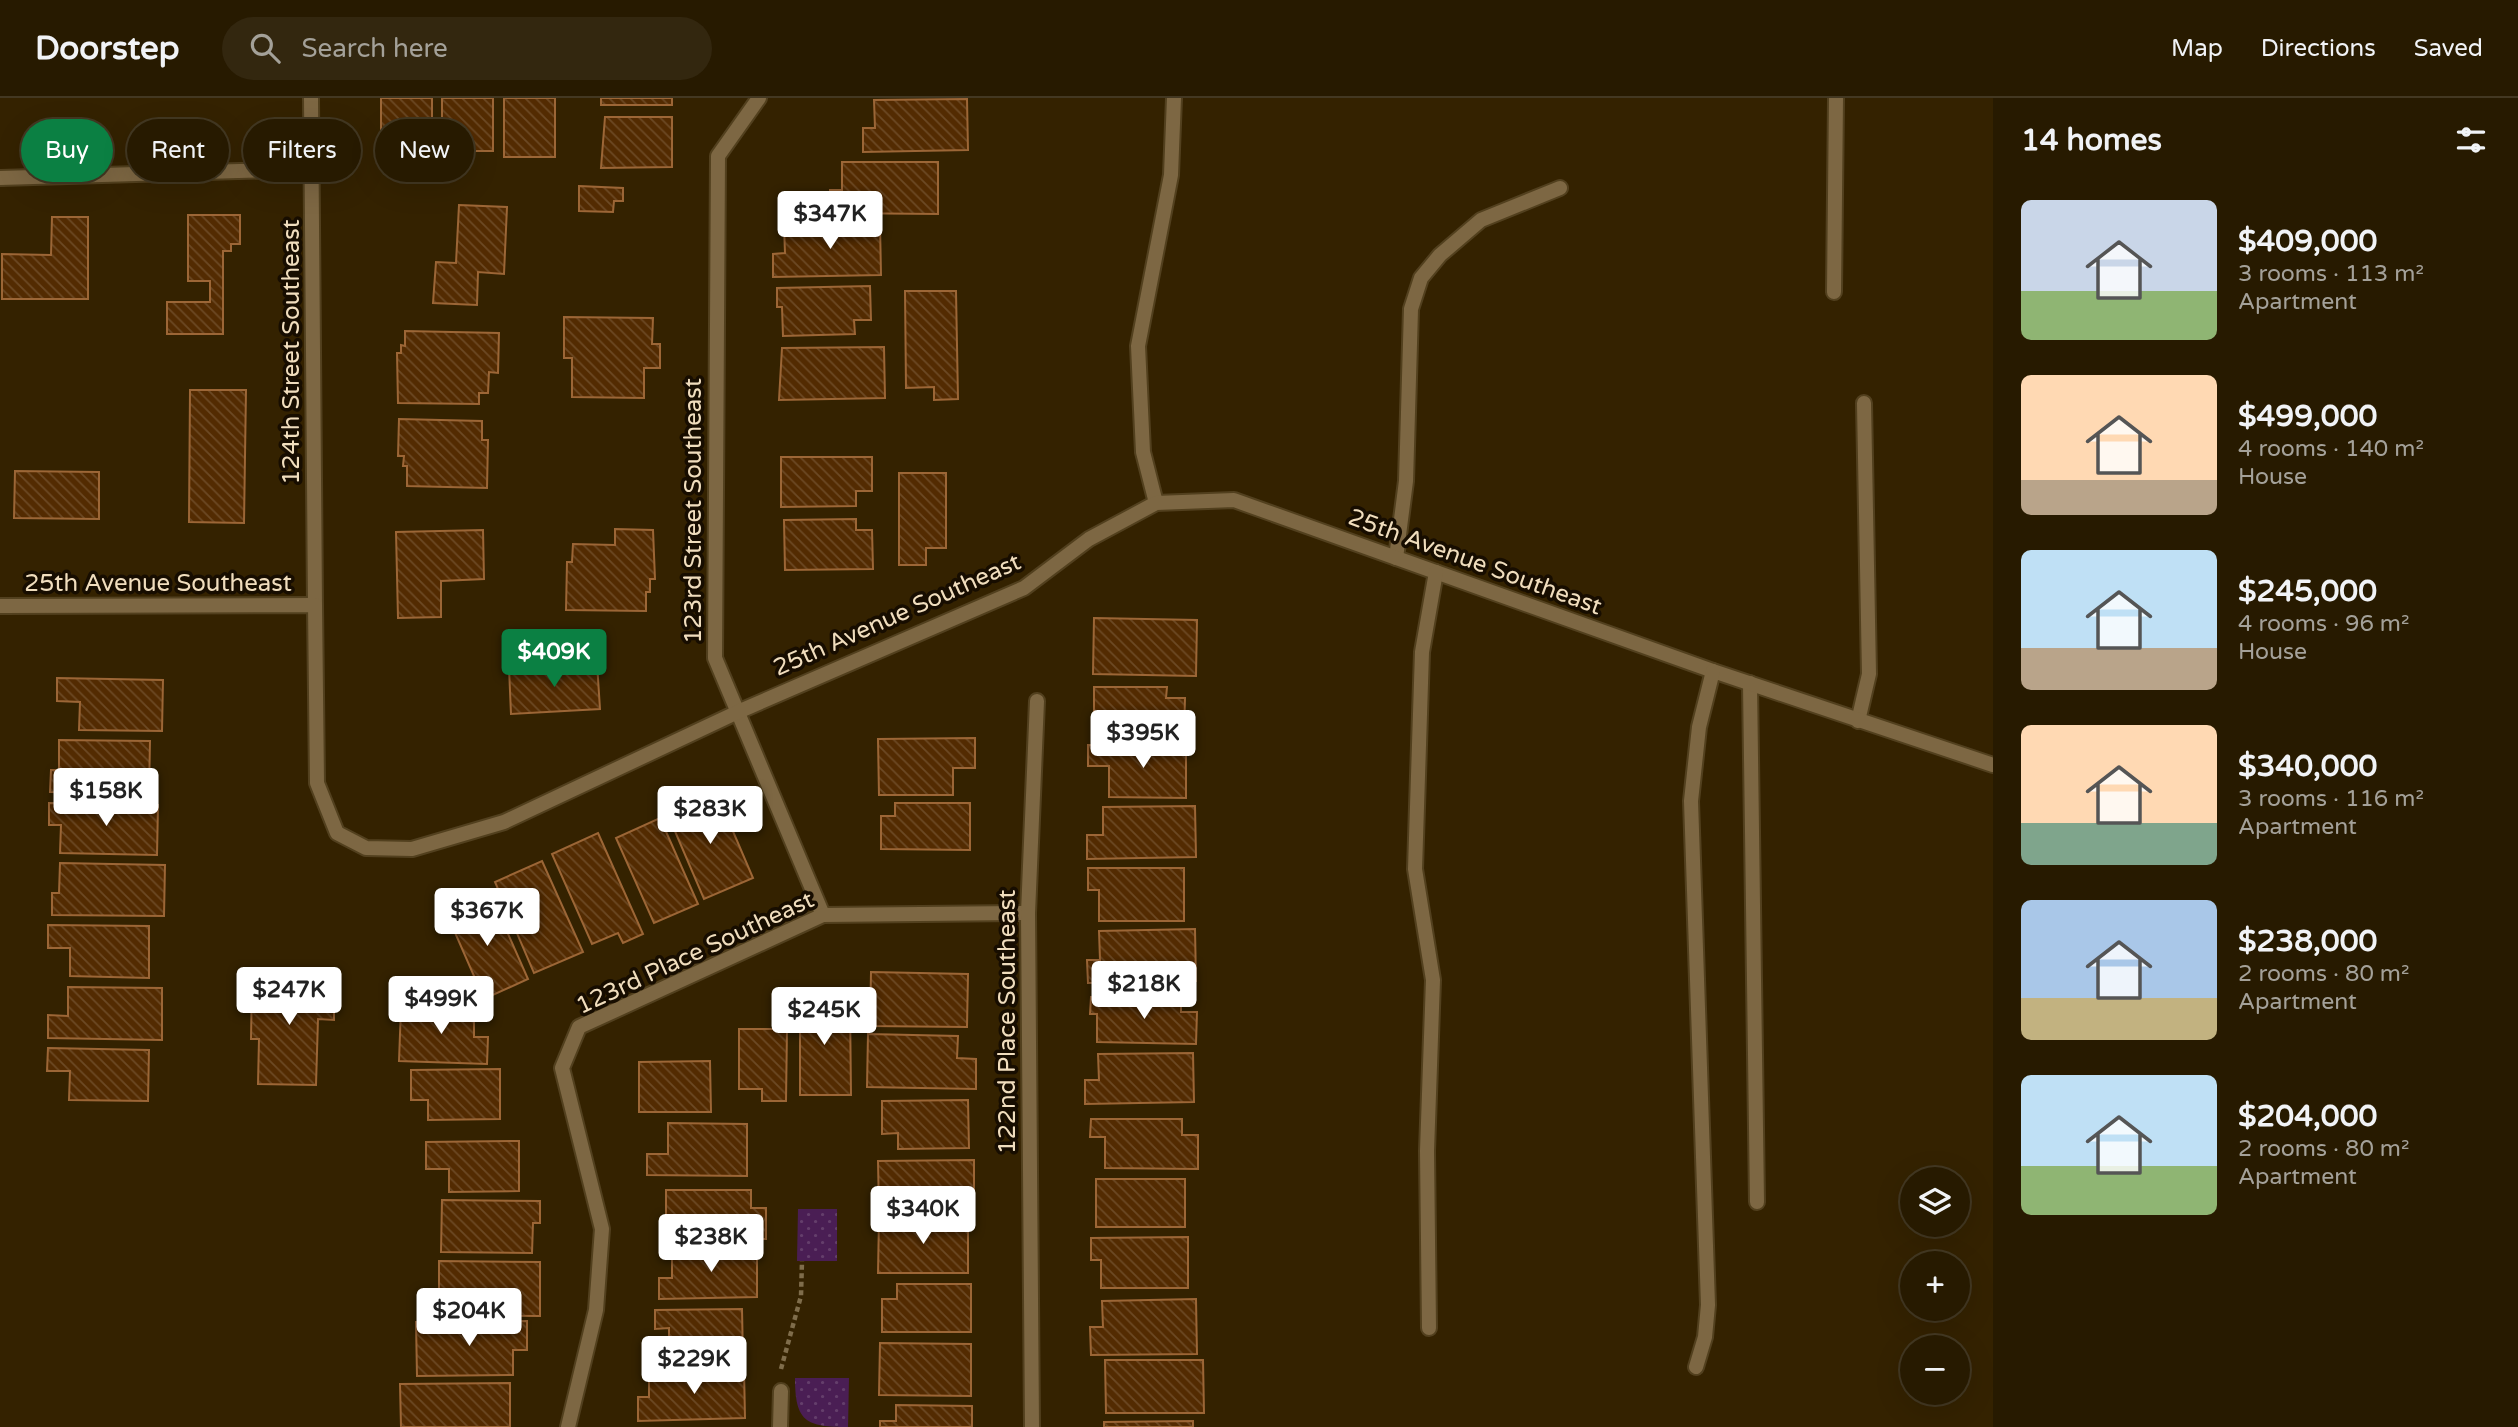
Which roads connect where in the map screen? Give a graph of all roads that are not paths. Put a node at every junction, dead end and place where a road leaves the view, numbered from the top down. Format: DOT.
graph roads {
  1 [pos="311,98"];
  2 [pos="759,98"];
  3 [pos="1174,98"];
  4 [pos="1836,98"];
  5 [pos="311,119"];
  6 [pos="243,171"];
  7 [pos="0,178"];
  8 [pos="312,182"];
  9 [pos="1560,188"];
  10 [pos="1834,292"];
  11 [pos="1864,403"];
  12 [pos="1156,503"];
  13 [pos="1396,558"];
  14 [pos="1436,572"];
  15 [pos="315,605"];
  16 [pos="0,606"];
  17 [pos="1713,671"];
  18 [pos="1750,683"];
  19 [pos="1037,701"];
  20 [pos="740,712"];
  21 [pos="1858,721"];
  22 [pos="1993,765"];
  23 [pos="1028,913"];
  24 [pos="823,915"];
  25 [pos="1757,1202"];
  26 [pos="1429,1328"];
  27 [pos="1696,1367"];
  28 [pos="781,1391"];
  29 [pos="568,1427"];
  30 [pos="780,1427"];
  31 [pos="1032,1427"];
  1 -- 5 [label="street, 124th Street Southeast"];
  2 -- 20 [label="street, 123rd Street Southeast"];
  3 -- 12 [label="street"];
  4 -- 10 [label="street"];
  6 -- 7 [label="street"];
  8 -- 15 [label="street, 124th Street Southeast"];
  9 -- 13 [label="street"];
  11 -- 21 [label="street"];
  12 -- 13 [label="street, 25th Avenue Southeast"];
  12 -- 20 [label="street, 25th Avenue Southeast"];
  13 -- 14 [label="street, 25th Avenue Southeast"];
  14 -- 17 [label="street, 25th Avenue Southeast"];
  14 -- 26 [label="street"];
  15 -- 16 [label="street, 25th Avenue Southeast"];
  15 -- 20 [label="street, 25th Avenue Southeast"];
  17 -- 18 [label="street, 25th Avenue Southeast"];
  17 -- 27 [label="street"];
  18 -- 21 [label="street, 25th Avenue Southeast"];
  18 -- 25 [label="street"];
  19 -- 23 [label="street, 122nd Place Southeast"];
  20 -- 24 [label="street, 123rd Street Southeast"];
  21 -- 22 [label="street, 25th Avenue Southeast"];
  23 -- 24 [label="street, 123rd Place Southeast"];
  23 -- 31 [label="street, 122nd Place Southeast"];
  24 -- 29 [label="street, 123rd Place Southeast"];
  28 -- 30 [label="street"];
}
